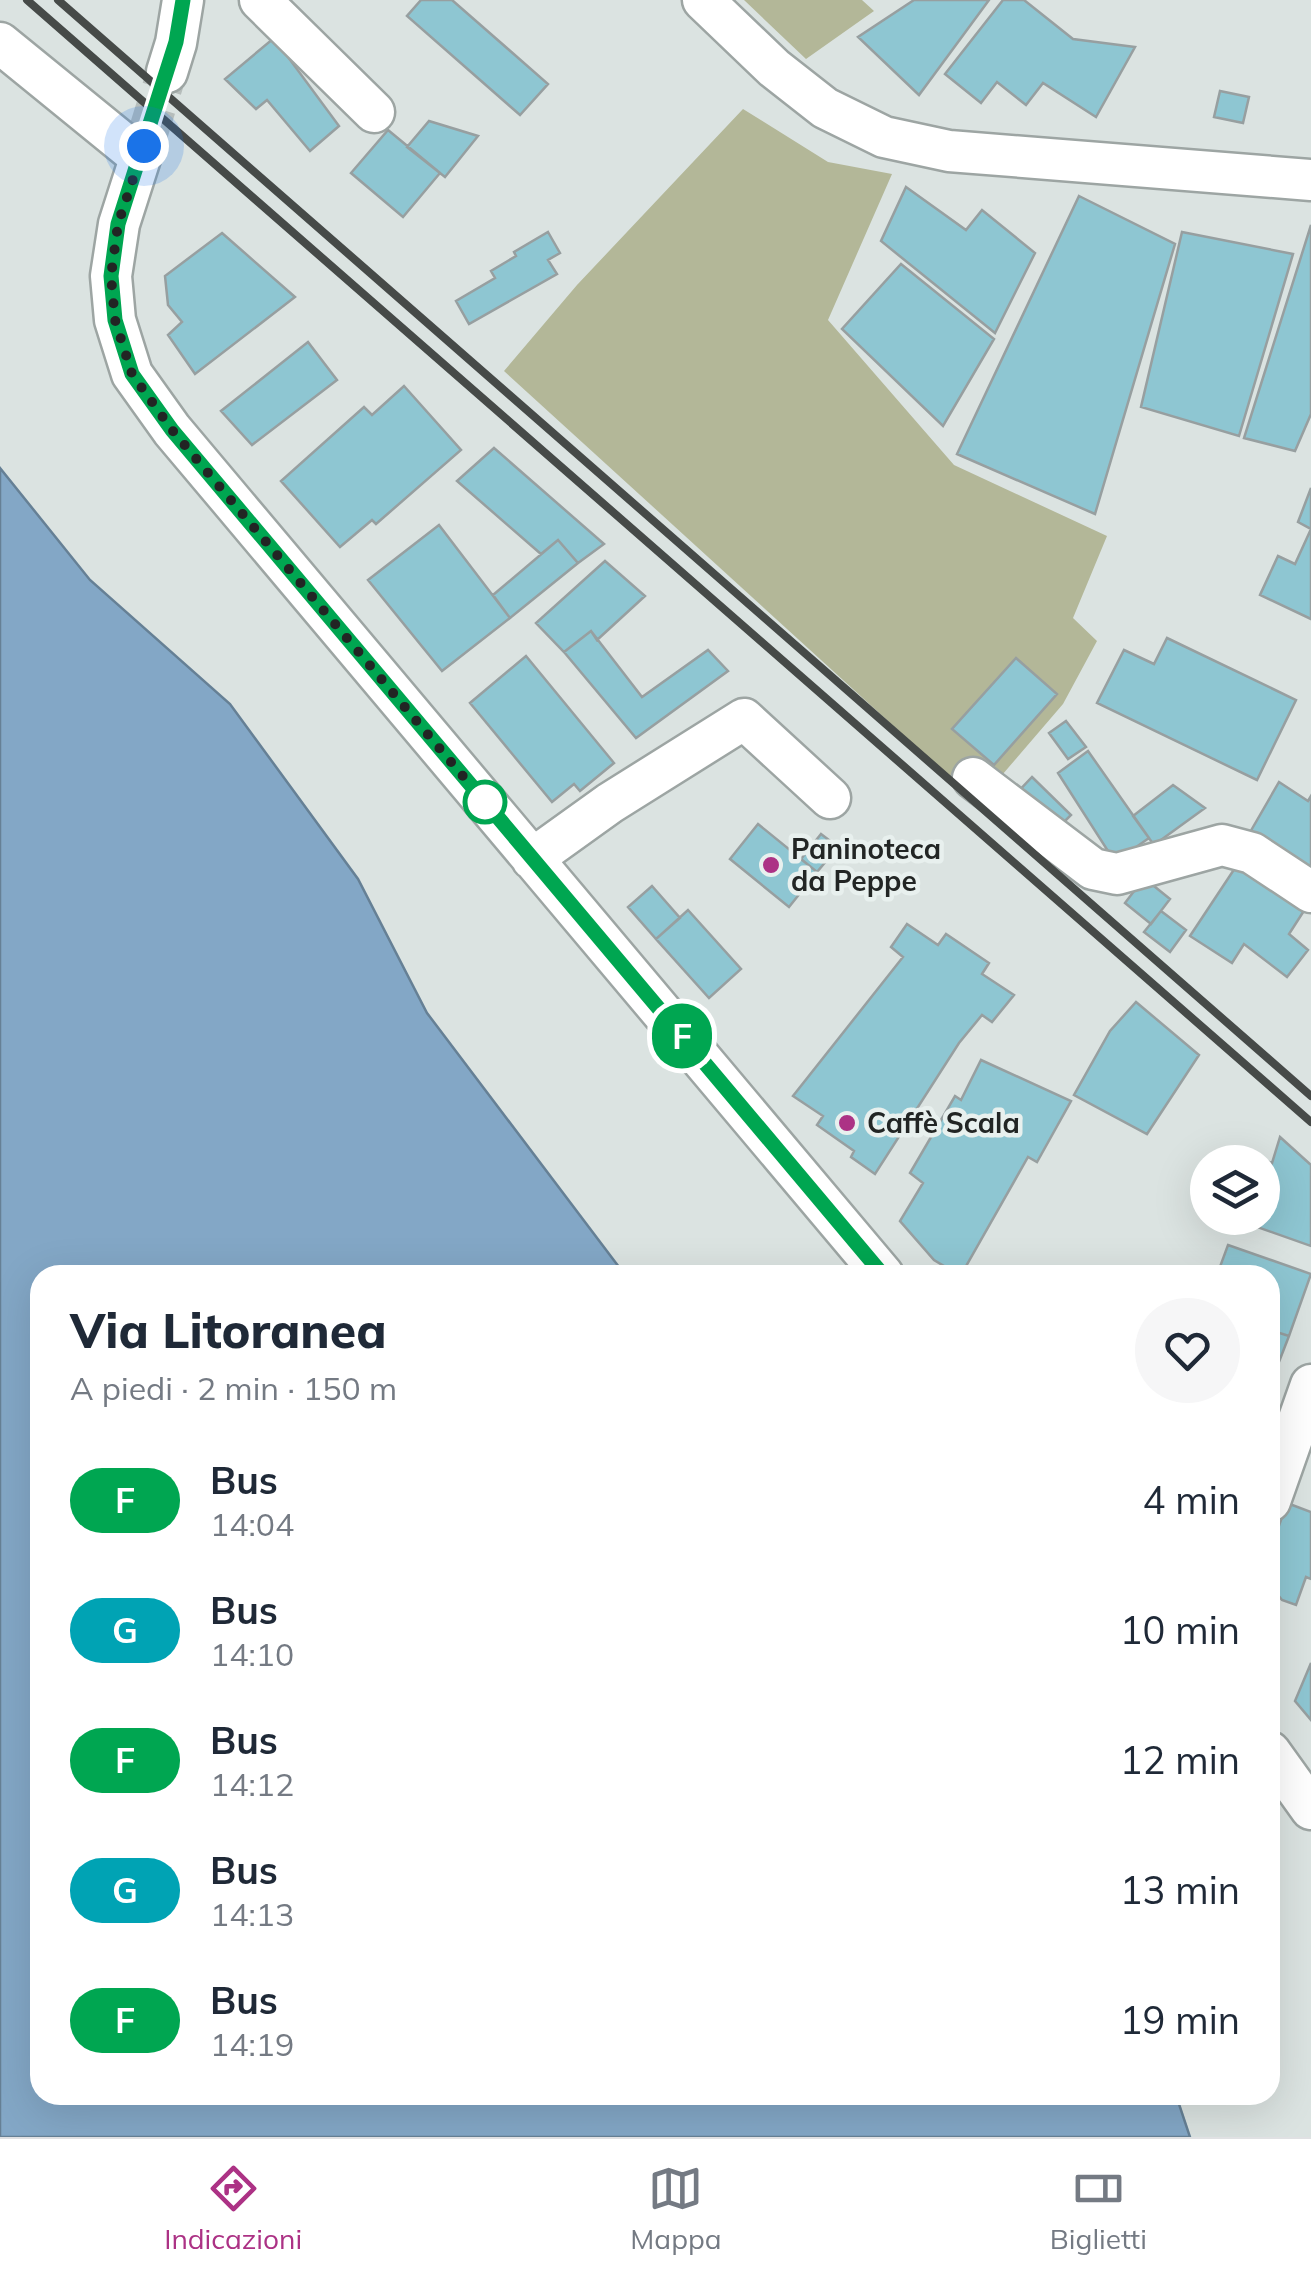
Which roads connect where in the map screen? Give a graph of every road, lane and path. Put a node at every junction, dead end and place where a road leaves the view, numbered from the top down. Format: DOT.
graph roads {
  1 [pos="183,0"];
  2 [pos="260,0"];
  3 [pos="703,0"];
  4 [pos="0,43"];
  5 [pos="167,72"];
  6 [pos="374,112"];
  7 [pos="1311,180"];
  8 [pos="973,778"];
  9 [pos="830,798"];
  10 [pos="532,858"];
  11 [pos="1311,892"];
  12 [pos="875,1265"];
  13 [pos="1311,1385"];
  14 [pos="1280,1473"];
  15 [pos="1280,1766"];
  16 [pos="1311,1809"];
  1 -- 5 [label="street"];
  2 -- 6 [label="street"];
  3 -- 7 [label="street"];
  4 -- 10 [label="street"];
  8 -- 11 [label="street"];
  9 -- 10 [label="street"];
  10 -- 12 [label="street"];
  13 -- 14 [label="street"];
  15 -- 16 [label="street"];
}
